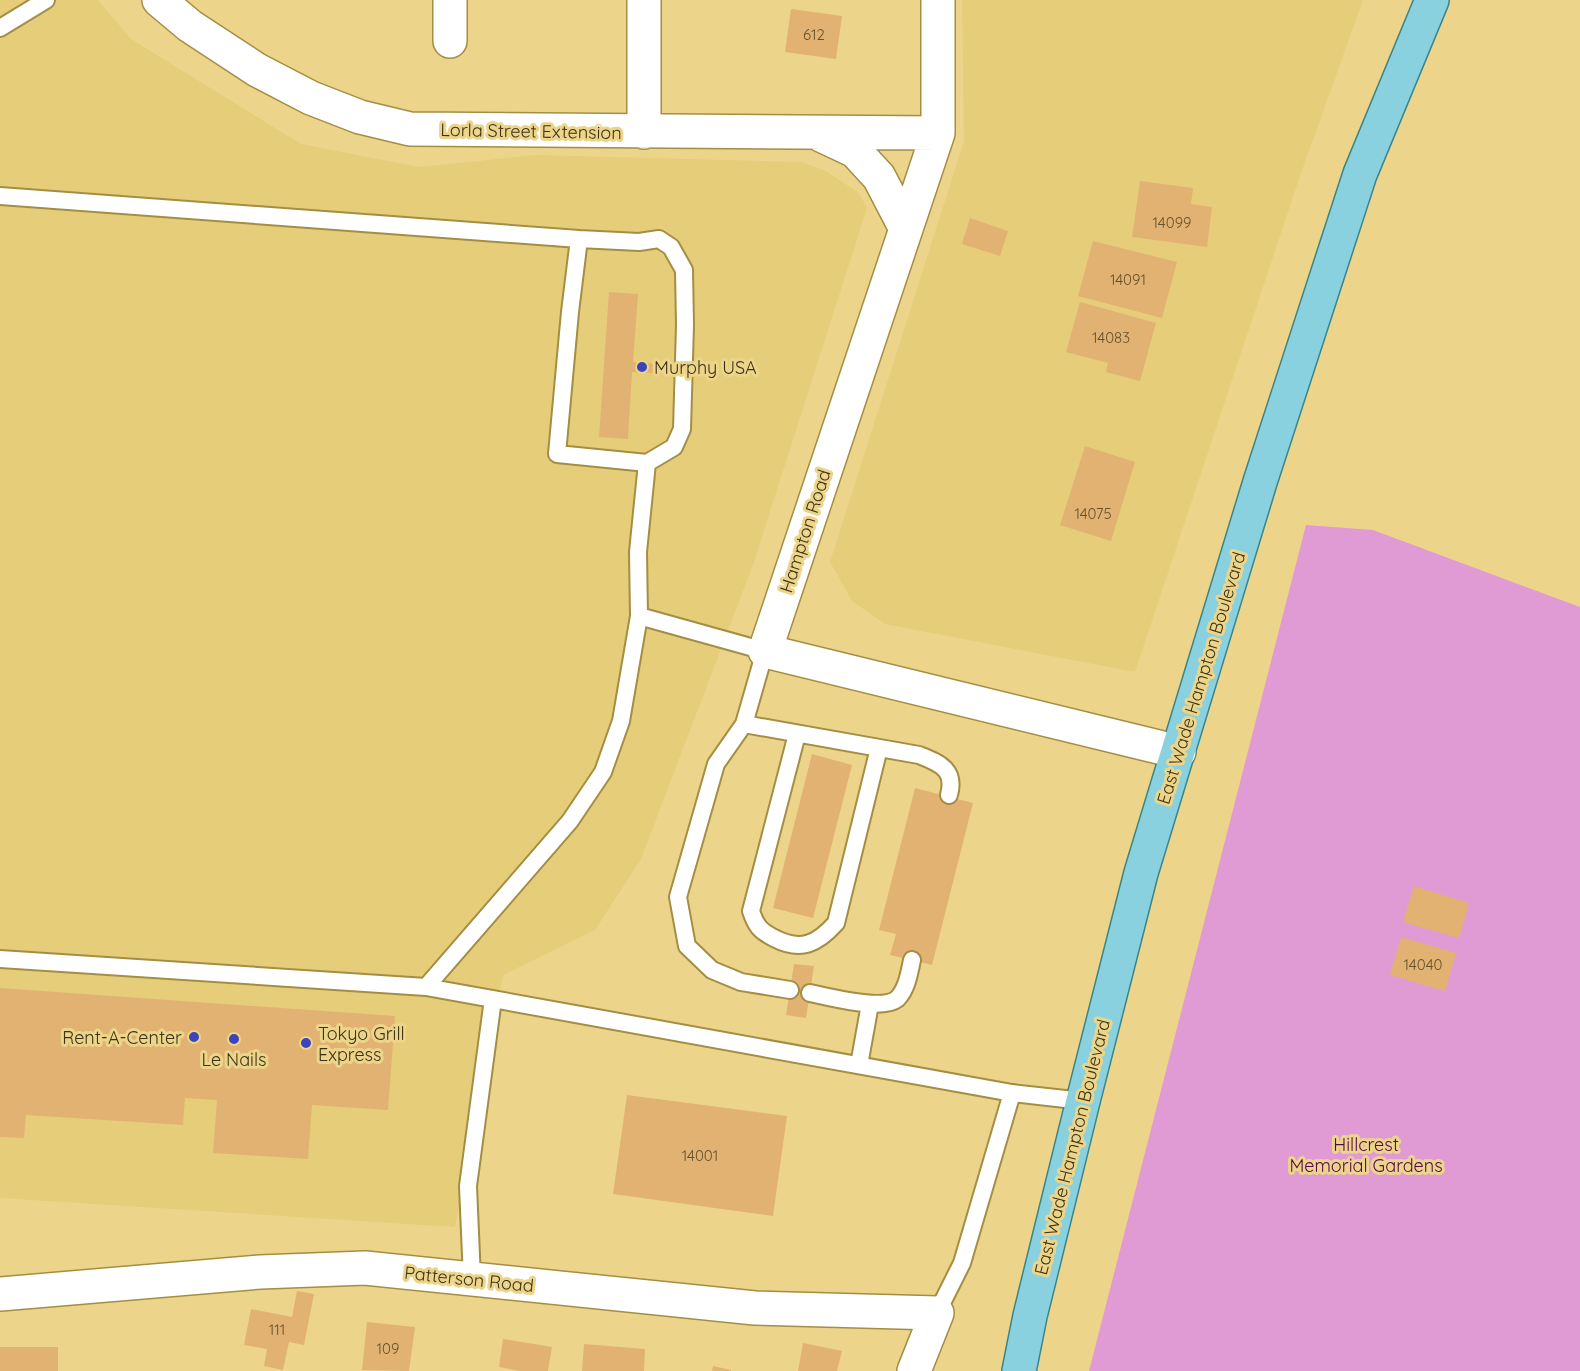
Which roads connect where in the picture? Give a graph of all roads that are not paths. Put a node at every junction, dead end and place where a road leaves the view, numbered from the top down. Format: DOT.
graph roads {
  1 [pos="46,0"];
  2 [pos="159,0"];
  3 [pos="450,0"];
  4 [pos="644,0"];
  5 [pos="938,0"];
  6 [pos="1432,0"];
  7 [pos="0,28"];
  8 [pos="450,41"];
  9 [pos="644,132"];
  10 [pos="816,132"];
  11 [pos="939,133"];
  12 [pos="0,196"];
  13 [pos="906,229"];
  14 [pos="579,239"];
  15 [pos="647,463"];
  16 [pos="639,616"];
  17 [pos="765,651"];
  18 [pos="744,724"];
  19 [pos="797,734"];
  20 [pos="879,748"];
  21 [pos="1179,752"];
  22 [pos="949,795"];
  23 [pos="0,959"];
  24 [pos="912,960"];
  25 [pos="426,987"];
  26 [pos="790,990"];
  27 [pos="810,993"];
  28 [pos="493,999"];
  29 [pos="870,1004"];
  30 [pos="859,1065"];
  31 [pos="1012,1093"];
  32 [pos="1083,1101"];
  33 [pos="472,1279"];
  34 [pos="0,1294"];
  35 [pos="937,1313"];
  36 [pos="914,1371"];
  37 [pos="1019,1371"];
  1 -- 7 [label="lane"];
  2 -- 9 [label="street, Lorla Street Extension"];
  3 -- 8 [label="street"];
  4 -- 9 [label="street"];
  5 -- 11 [label="street, Hampton Road"];
  6 -- 21 [label="main road, East Wade Hampton Boulevard"];
  9 -- 10 [label="street, Lorla Street Extension"];
  10 -- 11 [label="street, Lorla Street Extension"];
  10 -- 13 [label="street"];
  11 -- 13 [label="street, Hampton Road"];
  12 -- 14 [label="lane"];
  13 -- 17 [label="street, Hampton Road"];
  14 -- 15 [label="lane"];
  14 -- 15 [label="lane"];
  15 -- 16 [label="lane"];
  16 -- 17 [label="lane"];
  16 -- 25 [label="lane"];
  17 -- 18 [label="lane"];
  17 -- 21 [label="street"];
  18 -- 19 [label="lane"];
  18 -- 26 [label="lane"];
  19 -- 20 [label="lane"];
  19 -- 20 [label="lane"];
  20 -- 22 [label="lane"];
  21 -- 32 [label="main road, East Wade Hampton Boulevard"];
  23 -- 25 [label="lane"];
  24 -- 29 [label="lane"];
  25 -- 28 [label="lane"];
  27 -- 29 [label="lane"];
  28 -- 30 [label="lane"];
  28 -- 33 [label="lane"];
  29 -- 30 [label="lane"];
  30 -- 31 [label="lane"];
  31 -- 32 [label="lane"];
  31 -- 35 [label="lane"];
  32 -- 37 [label="main road, East Wade Hampton Boulevard"];
  33 -- 34 [label="street, Patterson Road"];
  33 -- 35 [label="street, Patterson Road"];
  35 -- 36 [label="street"];
}
